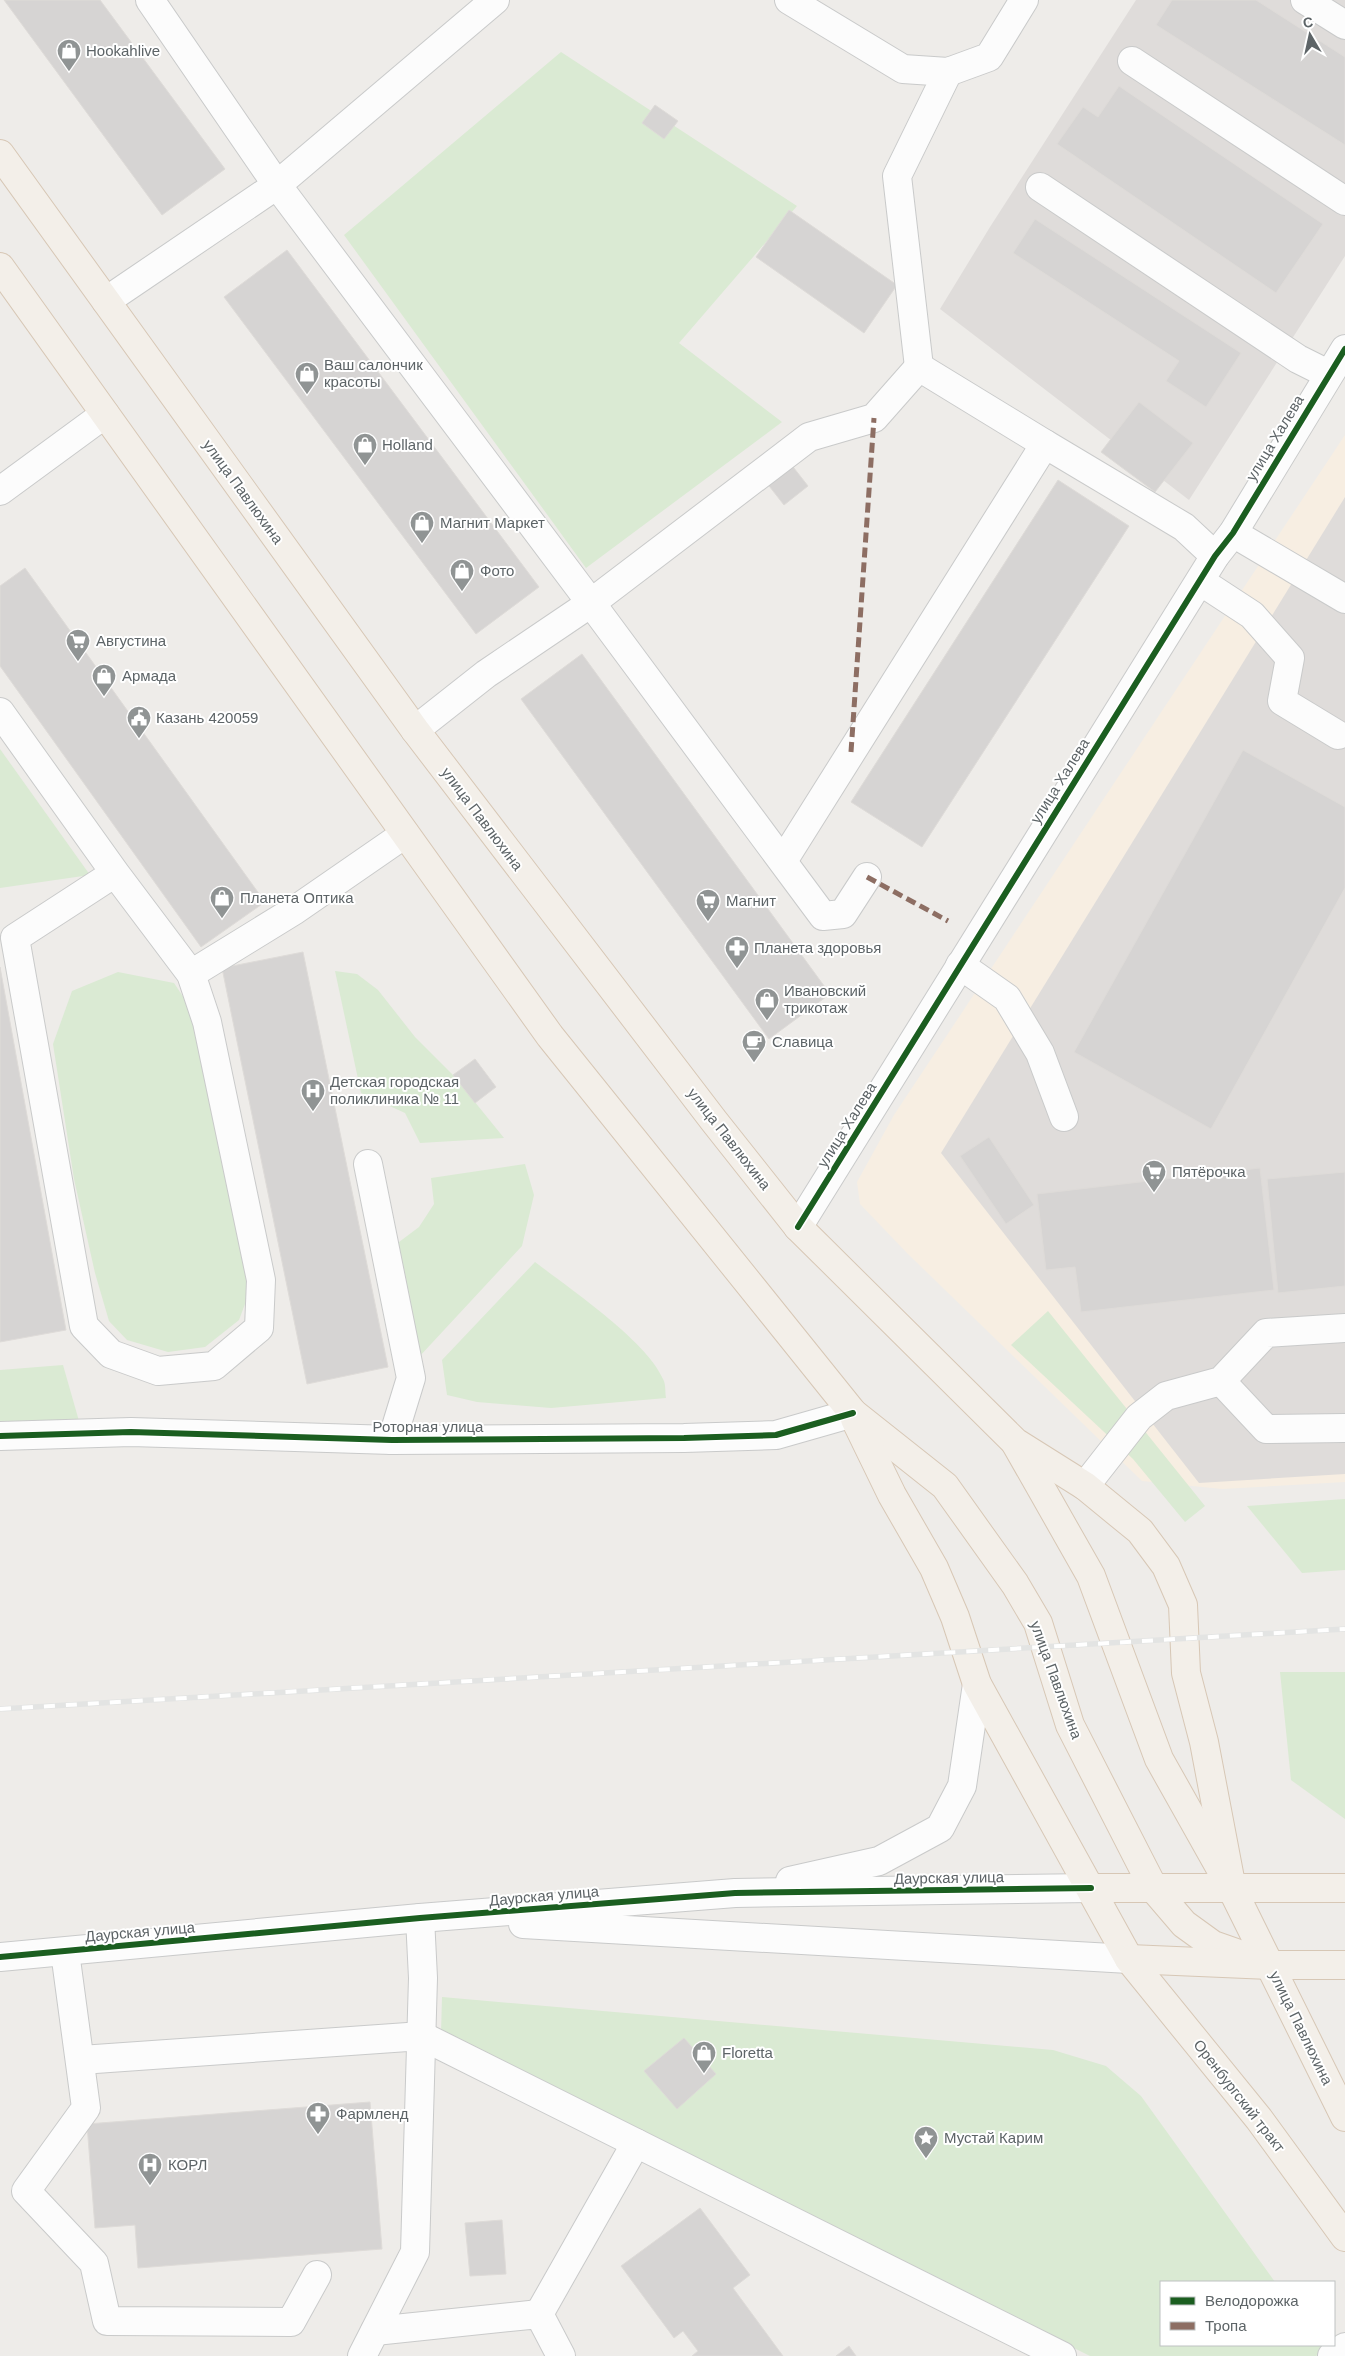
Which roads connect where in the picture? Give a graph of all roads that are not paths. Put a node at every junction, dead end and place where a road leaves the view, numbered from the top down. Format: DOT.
graph roads {
  1 [pos="150,0"];
  2 [pos="495,0"];
  3 [pos="789,0"];
  4 [pos="1024,0"];
  5 [pos="1305,0"];
  6 [pos="1345,25"];
  7 [pos="1132,61"];
  8 [pos="948,72"];
  9 [pos="0,154"];
  10 [pos="277,185"];
  11 [pos="1040,187"];
  12 [pos="1345,201"];
  13 [pos="0,267"];
  14 [pos="106,301"];
  15 [pos="1345,349"];
  16 [pos="919,367"];
  17 [pos="1328,374"];
  18 [pos="105,414"];
  19 [pos="1045,444"];
  20 [pos="0,491"];
  21 [pos="1233,533"];
  22 [pos="1215,556"];
  23 [pos="1200,581"];
  24 [pos="1345,599"];
  25 [pos="591,603"];
  26 [pos="0,712"];
  27 [pos="415,730"];
  28 [pos="1338,735"];
  29 [pos="405,834"];
  30 [pos="783,861"];
  31 [pos="115,873"];
  32 [pos="867,877"];
  33 [pos="960,965"];
  34 [pos="191,974"];
  35 [pos="1064,1117"];
  36 [pos="368,1164"];
  37 [pos="798,1227"];
  38 [pos="1345,1328"];
  39 [pos="1221,1381"];
  40 [pos="853,1413"];
  41 [pos="1345,1428"];
  42 [pos="0,1436"];
  43 [pos="392,1440"];
  44 [pos="1015,1442"];
  45 [pos="1085,1486"];
  46 [pos="976,1684"];
  47 [pos="1091,1888"];
  48 [pos="1345,1888"];
  49 [pos="1154,1889"];
  50 [pos="1232,1889"];
  51 [pos="735,1893"];
  52 [pos="420,1918"];
  53 [pos="65,1952"];
  54 [pos="0,1957"];
  55 [pos="1129,1959"];
  56 [pos="1270,1965"];
  57 [pos="1345,1965"];
  58 [pos="422,2036"];
  59 [pos="80,2060"];
  60 [pos="1345,2118"];
  61 [pos="636,2144"];
  62 [pos="1345,2236"];
  63 [pos="317,2275"];
  64 [pos="539,2314"];
  65 [pos="375,2331"];
  66 [pos="1345,2346"];
  67 [pos="362,2356"];
  68 [pos="561,2356"];
  69 [pos="1062,2356"];
  70 [pos="1332,2356"];
  1 -- 10 [label="street"];
  2 -- 10 [label="street"];
  3 -- 8 [label="street"];
  4 -- 8 [label="street"];
  5 -- 6 [label="street"];
  7 -- 12 [label="street"];
  8 -- 16 [label="street"];
  9 -- 14 [label="main road, улица Павлюхина"];
  10 -- 14 [label="street"];
  10 -- 25 [label="street"];
  11 -- 17 [label="street"];
  13 -- 18 [label="main road, улица Павлюхина"];
  14 -- 27 [label="main road, улица Павлюхина"];
  15 -- 17 [label="street, улица Халева"];
  16 -- 19 [label="street"];
  16 -- 25 [label="street"];
  17 -- 21 [label="street, улица Халева"];
  18 -- 20 [label="street"];
  18 -- 29 [label="main road, улица Павлюхина"];
  19 -- 22 [label="street"];
  19 -- 30 [label="street"];
  21 -- 22 [label="street, улица Халева"];
  21 -- 24 [label="street"];
  22 -- 23 [label="street, улица Халева"];
  23 -- 28 [label="street"];
  23 -- 33 [label="street, улица Халева"];
  25 -- 27 [label="street"];
  25 -- 30 [label="street"];
  26 -- 31 [label="street"];
  27 -- 37 [label="main road, улица Павлюхина"];
  29 -- 34 [label="street"];
  29 -- 40 [label="main road, улица Павлюхина"];
  30 -- 32 [label="street"];
  31 -- 34 [label="street"];
  31 -- 34 [label="street"];
  33 -- 35 [label="street"];
  33 -- 37 [label="street, улица Халева"];
  36 -- 43 [label="street"];
  37 -- 44 [label="main road, улица Павлюхина"];
  38 -- 39 [label="street"];
  39 -- 41 [label="street"];
  39 -- 45 [label="street"];
  40 -- 43 [label="street, Роторная улица"];
  40 -- 46 [label="main road, улица Павлюхина"];
  40 -- 49 [label="main road, улица Павлюхина"];
  42 -- 43 [label="street, Роторная улица"];
  44 -- 45 [label="main road, улица Павлюхина"];
  44 -- 50 [label="main road, улица Павлюхина"];
  45 -- 50 [label="main road, улица Павлюхина"];
  46 -- 47 [label="main road, улица Павлюхина"];
  46 -- 51 [label="street"];
  47 -- 49 [label="main road, Даурская улица"];
  47 -- 51 [label="street, Даурская улица"];
  47 -- 55 [label="main road, улица Павлюхина"];
  48 -- 50 [label="main road, Даурская улица"];
  49 -- 50 [label="main road, Даурская улица"];
  49 -- 56 [label="main road, улица Павлюхина"];
  50 -- 56 [label="main road, улица Павлюхина"];
  51 -- 52 [label="street, Даурская улица"];
  52 -- 53 [label="street, Даурская улица"];
  52 -- 55 [label="street, Даурская улица"];
  52 -- 58 [label="street"];
  53 -- 54 [label="street, Даурская улица"];
  53 -- 59 [label="street"];
  55 -- 56 [label="main road, Даурская улица"];
  55 -- 62 [label="main road, Оренбургский тракт"];
  56 -- 57 [label="main road, Даурская улица"];
  56 -- 60 [label="main road, улица Павлюхина"];
  58 -- 59 [label="street"];
  58 -- 61 [label="street"];
  58 -- 65 [label="street"];
  59 -- 63 [label="street"];
  61 -- 64 [label="street"];
  61 -- 69 [label="street"];
  64 -- 65 [label="street"];
  64 -- 68 [label="street"];
  65 -- 67 [label="street"];
  66 -- 70 [label="street"];
}
